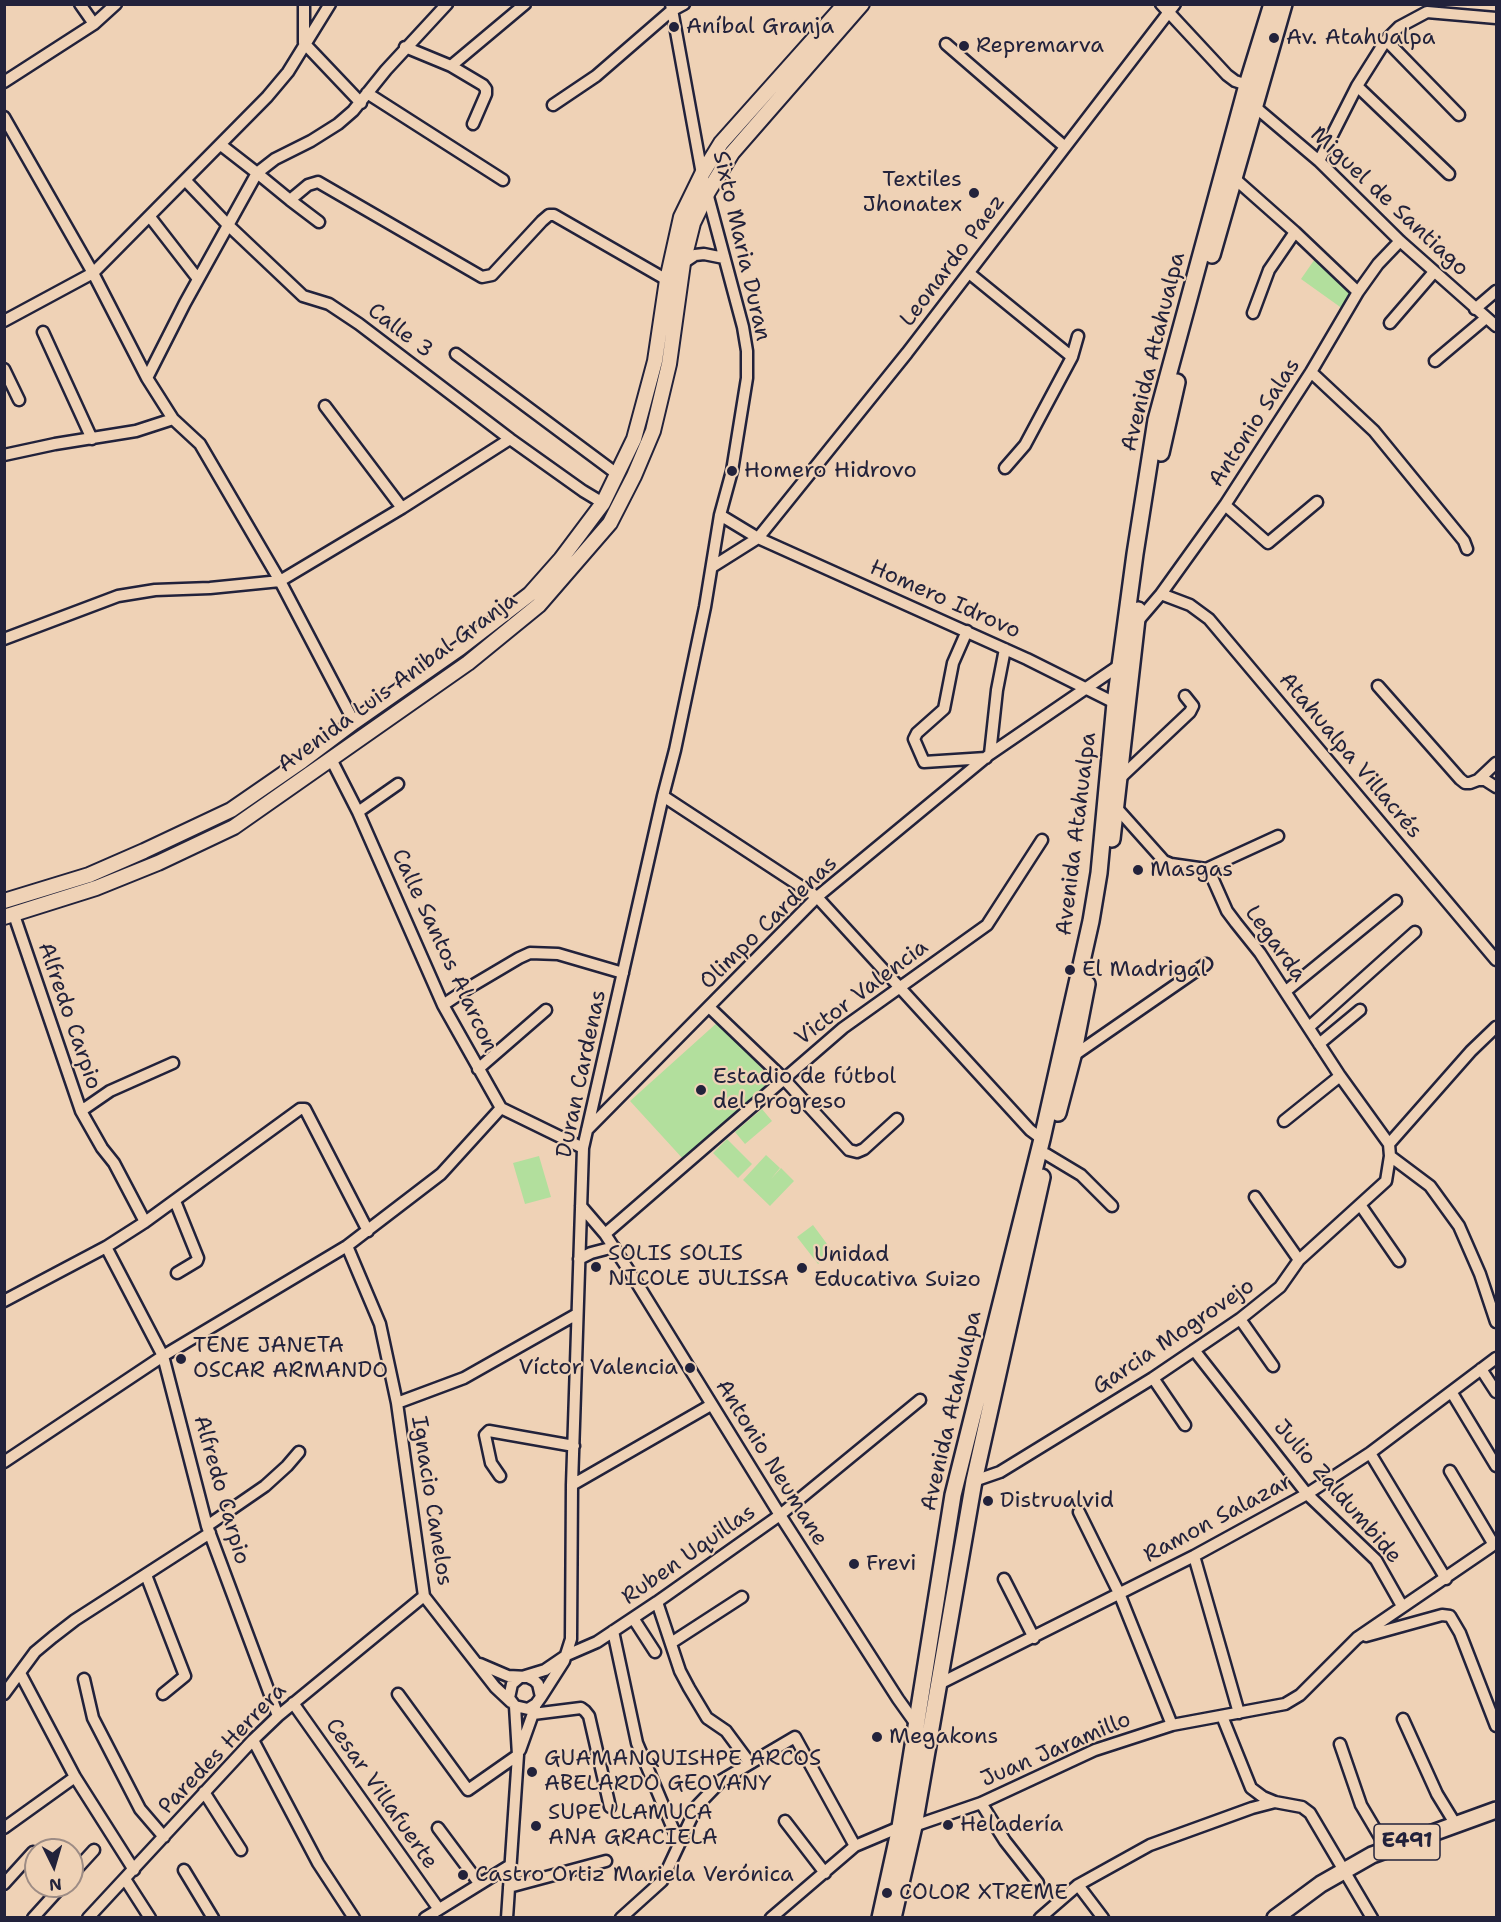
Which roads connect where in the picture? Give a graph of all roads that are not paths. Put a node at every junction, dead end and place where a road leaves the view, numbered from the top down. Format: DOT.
graph roads {
  1 [pos="80,4"];
  2 [pos="116,4"];
  3 [pos="304,4"];
  4 [pos="330,4"];
  5 [pos="447,4"];
  6 [pos="525,4"];
  7 [pos="684,4"];
  8 [pos="845,4"];
  9 [pos="862,4"];
  10 [pos="1272,4"];
  11 [pos="1284,4"];
  12 [pos="1168,7"];
  13 [pos="671,8"];
  14 [pos="1431,8"];
  15 [pos="1497,18"];
  16 [pos="94,24"];
  17 [pos="1386,40"];
  18 [pos="304,44"];
  19 [pos="946,44"];
  20 [pos="405,47"];
  21 [pos="451,66"];
  22 [pos="4,82"];
  23 [pos="1247,85"];
  24 [pos="1357,86"];
  25 [pos="367,93"];
  26 [pos="361,103"];
  27 [pos="553,105"];
  28 [pos="1254,106"];
  29 [pos="1459,115"];
  30 [pos="4,117"];
  31 [pos="473,124"];
  32 [pos="221,145"];
  33 [pos="1065,147"];
  34 [pos="1319,160"];
  35 [pos="257,173"];
  36 [pos="702,174"];
  37 [pos="1449,174"];
  38 [pos="1234,178"];
  39 [pos="503,180"];
  40 [pos="186,181"];
  41 [pos="708,192"];
  42 [pos="290,201"];
  43 [pos="150,217"];
  44 [pos="319,222"];
  45 [pos="228,225"];
  46 [pos="1295,232"];
  47 [pos="1400,241"];
  48 [pos="724,258"];
  49 [pos="683,263"];
  50 [pos="1434,272"];
  51 [pos="93,273"];
  52 [pos="969,273"];
  53 [pos="198,279"];
  54 [pos="667,280"];
  55 [pos="1497,291"];
  56 [pos="1358,292"];
  57 [pos="1475,309"];
  58 [pos="1253,313"];
  59 [pos="1486,318"];
  60 [pos="4,321"];
  61 [pos="1390,323"];
  62 [pos="1497,326"];
  63 [pos="43,332"];
  64 [pos="1078,336"];
  65 [pos="456,354"];
  66 [pos="1072,357"];
  67 [pos="1435,361"];
  68 [pos="4,369"];
  69 [pos="1311,372"];
  70 [pos="147,378"];
  71 [pos="19,400"];
  72 [pos="324,406"];
  73 [pos="173,419"];
  74 [pos="92,439"];
  75 [pos="510,440"];
  76 [pos="4,455"];
  77 [pos="1005,468"];
  78 [pos="617,474"];
  79 [pos="1317,502"];
  80 [pos="603,503"];
  81 [pos="1225,505"];
  82 [pos="402,508"];
  83 [pos="720,515"];
  84 [pos="758,538"];
  85 [pos="1467,549"];
  86 [pos="712,567"];
  87 [pos="280,581"];
  88 [pos="1161,594"];
  89 [pos="1137,622"];
  90 [pos="967,631"];
  91 [pos="4,639"];
  92 [pos="1005,649"];
  93 [pos="1120,665"];
  94 [pos="1378,686"];
  95 [pos="1086,688"];
  96 [pos="1185,696"];
  97 [pos="1115,703"];
  98 [pos="354,722"];
  99 [pos="988,756"];
  100 [pos="331,759"];
  101 [pos="1497,763"];
  102 [pos="1119,779"];
  103 [pos="1478,780"];
  104 [pos="398,784"];
  105 [pos="1497,787"];
  106 [pos="663,796"];
  107 [pos="1111,803"];
  108 [pos="358,812"];
  109 [pos="1278,836"];
  110 [pos="1042,840"];
  111 [pos="1206,869"];
  112 [pos="817,897"];
  113 [pos="1396,901"];
  114 [pos="4,902"];
  115 [pos="9,916"];
  116 [pos="1415,932"];
  117 [pos="1497,960"];
  118 [pos="1206,964"];
  119 [pos="623,973"];
  120 [pos="899,987"];
  121 [pos="1286,991"];
  122 [pos="443,1005"];
  123 [pos="710,1008"];
  124 [pos="546,1010"];
  125 [pos="1360,1010"];
  126 [pos="1310,1027"];
  127 [pos="1497,1027"];
  128 [pos="1319,1044"];
  129 [pos="1073,1056"];
  130 [pos="173,1063"];
  131 [pos="478,1069"];
  132 [pos="1340,1076"];
  133 [pos="783,1078"];
  134 [pos="501,1108"];
  135 [pos="81,1111"];
  136 [pos="897,1119"];
  137 [pos="1284,1121"];
  138 [pos="587,1130"];
  139 [pos="1042,1139"];
  140 [pos="1389,1144"];
  141 [pos="583,1148"];
  142 [pos="1046,1154"];
  143 [pos="1390,1156"];
  144 [pos="1255,1197"];
  145 [pos="175,1201"];
  146 [pos="581,1206"];
  147 [pos="1112,1206"];
  148 [pos="1361,1206"];
  149 [pos="145,1222"];
  150 [pos="368,1231"];
  151 [pos="605,1234"];
  152 [pos="347,1246"];
  153 [pos="106,1247"];
  154 [pos="614,1247"];
  155 [pos="579,1259"];
  156 [pos="1299,1260"];
  157 [pos="1399,1261"];
  158 [pos="177,1273"];
  159 [pos="4,1301"];
  160 [pos="577,1314"];
  161 [pos="1240,1319"];
  162 [pos="1497,1322"];
  163 [pos="1194,1350"];
  164 [pos="163,1356"];
  165 [pos="1497,1358"];
  166 [pos="1273,1366"];
  167 [pos="1481,1369"];
  168 [pos="1153,1378"];
  169 [pos="1497,1392"];
  170 [pos="1452,1393"];
  171 [pos="920,1400"];
  172 [pos="397,1403"];
  173 [pos="711,1405"];
  174 [pos="1185,1425"];
  175 [pos="574,1446"];
  176 [pos="299,1452"];
  177 [pos="1370,1453"];
  178 [pos="4,1462"];
  179 [pos="1497,1466"];
  180 [pos="1450,1471"];
  181 [pos="500,1476"];
  182 [pos="974,1481"];
  183 [pos="572,1485"];
  184 [pos="1307,1494"];
  185 [pos="1078,1512"];
  186 [pos="780,1515"];
  187 [pos="208,1529"];
  188 [pos="1495,1544"];
  189 [pos="1194,1556"];
  190 [pos="146,1575"];
  191 [pos="1004,1579"];
  192 [pos="1446,1579"];
  193 [pos="1119,1593"];
  194 [pos="424,1596"];
  195 [pos="742,1597"];
  196 [pos="657,1602"];
  197 [pos="1402,1606"];
  198 [pos="633,1618"];
  199 [pos="614,1631"];
  200 [pos="1034,1638"];
  201 [pos="1357,1638"];
  202 [pos="671,1643"];
  203 [pos="655,1652"];
  204 [pos="567,1655"];
  205 [pos="475,1660"];
  206 [pos="20,1673"];
  207 [pos="521,1678"];
  208 [pos="84,1679"];
  209 [pos="939,1684"];
  210 [pos="4,1694"];
  211 [pos="163,1694"];
  212 [pos="398,1694"];
  213 [pos="293,1703"];
  214 [pos="513,1704"];
  215 [pos="537,1705"];
  216 [pos="1239,1713"];
  217 [pos="278,1716"];
  218 [pos="1222,1716"];
  219 [pos="1403,1719"];
  220 [pos="915,1724"];
  221 [pos="1172,1725"];
  222 [pos="1497,1726"];
  223 [pos="253,1740"];
  224 [pos="928,1740"];
  225 [pos="1340,1744"];
  226 [pos="518,1755"];
  227 [pos="749,1762"];
  228 [pos="75,1777"];
  229 [pos="204,1792"];
  230 [pos="1275,1802"];
  231 [pos="981,1803"];
  232 [pos="610,1807"];
  233 [pos="1497,1810"];
  234 [pos="785,1821"];
  235 [pos="1456,1825"];
  236 [pos="907,1826"];
  237 [pos="4,1828"];
  238 [pos="438,1828"];
  239 [pos="164,1837"];
  240 [pos="679,1843"];
  241 [pos="855,1846"];
  242 [pos="1387,1849"];
  243 [pos="94,1850"];
  244 [pos="241,1850"];
  245 [pos="84,1861"];
  246 [pos="606,1861"];
  247 [pos="24,1862"];
  248 [pos="509,1866"];
  249 [pos="134,1870"];
  250 [pos="184,1870"];
  251 [pos="1344,1871"];
  252 [pos="825,1873"];
  253 [pos="125,1879"];
  254 [pos="479,1883"];
  255 [pos="1038,1883"];
  256 [pos="4,1884"];
  257 [pos="1078,1885"];
  258 [pos="509,1887"];
  259 [pos="51,1898"];
  260 [pos="438,1908"];
  261 [pos="1282,1915"];
  262 [pos="33,1917"];
  263 [pos="88,1917"];
  264 [pos="150,1917"];
  265 [pos="213,1917"];
  266 [pos="354,1917"];
  267 [pos="425,1917"];
  268 [pos="507,1917"];
  269 [pos="621,1917"];
  270 [pos="771,1917"];
  271 [pos="880,1917"];
  272 [pos="893,1917"];
  273 [pos="1040,1917"];
  274 [pos="1103,1917"];
  275 [pos="1372,1917"];
  1 -- 16 [label="street"];
  2 -- 16 [label="street"];
  3 -- 18 [label="street"];
  4 -- 18 [label="street"];
  5 -- 20 [label="street"];
  6 -- 21 [label="street"];
  7 -- 13 [label="street"];
  8 -- 36 [label="main road, Avenida Luis Anibal Granja"];
  9 -- 41 [label="main road, Avenida Luis Anibal Granja"];
  10 -- 23 [label="highway, Avenida Atahualpa"];
  11 -- 28 [label="highway, Avenida Atahualpa"];
  12 -- 23 [label="street"];
  12 -- 33 [label="street, Leonardo Paez"];
  13 -- 27 [label="street"];
  13 -- 36 [label="street, Sixto Maria Duran"];
  14 -- 15 [label="street"];
  14 -- 17 [label="street"];
  16 -- 22 [label="street"];
  17 -- 24 [label="street"];
  17 -- 29 [label="street"];
  18 -- 26 [label="street"];
  18 -- 32 [label="street"];
  19 -- 33 [label="street"];
  20 -- 21 [label="street"];
  20 -- 25 [label="street"];
  21 -- 31 [label="street"];
  23 -- 93 [label="highway, Avenida Atahualpa"];
  24 -- 34 [label="street"];
  24 -- 37 [label="street"];
  25 -- 26 [label="street"];
  25 -- 39 [label="street"];
  26 -- 35 [label="street"];
  28 -- 34 [label="street, Miguel de Santiago"];
  28 -- 38 [label="highway, Avenida Atahualpa"];
  30 -- 51 [label="street"];
  32 -- 35 [label="street"];
  32 -- 40 [label="street"];
  33 -- 52 [label="street, Leonardo Paez"];
  34 -- 47 [label="street, Miguel de Santiago"];
  35 -- 42 [label="street"];
  35 -- 45 [label="street"];
  36 -- 41 [label="street, Sixto Maria Duran"];
  36 -- 54 [label="main road, Avenida Luis Anibal Granja"];
  38 -- 46 [label="street"];
  38 -- 89 [label="highway, Avenida Atahualpa"];
  40 -- 43 [label="street"];
  40 -- 45 [label="street, Calle 3"];
  41 -- 48 [label="street, Sixto Maria Duran"];
  41 -- 49 [label="main road, Avenida Luis Anibal Granja"];
  42 -- 44 [label="street"];
  42 -- 54 [label="street"];
  43 -- 51 [label="street"];
  43 -- 53 [label="street"];
  45 -- 53 [label="street"];
  45 -- 75 [label="street, Calle 3"];
  46 -- 56 [label="street"];
  46 -- 58 [label="street"];
  47 -- 50 [label="street, Miguel de Santiago"];
  47 -- 56 [label="street, Antonio Salas"];
  48 -- 49 [label="street"];
  48 -- 83 [label="street, Sixto Maria Duran"];
  49 -- 100 [label="main road, Avenida Luis Anibal Granja"];
  50 -- 57 [label="street, Miguel de Santiago"];
  50 -- 61 [label="street"];
  51 -- 60 [label="street"];
  51 -- 70 [label="street"];
  52 -- 66 [label="street"];
  52 -- 84 [label="street, Leonardo Paez"];
  53 -- 70 [label="street"];
  54 -- 78 [label="main road, Avenida Luis Anibal Granja"];
  55 -- 57 [label="street"];
  56 -- 69 [label="street, Antonio Salas"];
  57 -- 59 [label="street, Miguel de Santiago"];
  59 -- 62 [label="street, Miguel de Santiago"];
  59 -- 67 [label="street"];
  63 -- 74 [label="street"];
  64 -- 66 [label="street"];
  65 -- 78 [label="street"];
  66 -- 77 [label="street"];
  68 -- 71 [label="street"];
  69 -- 81 [label="street, Antonio Salas"];
  69 -- 85 [label="street"];
  70 -- 73 [label="street"];
  72 -- 82 [label="street"];
  73 -- 74 [label="street"];
  73 -- 87 [label="street"];
  74 -- 76 [label="street"];
  75 -- 80 [label="street, Calle 3"];
  75 -- 82 [label="street"];
  78 -- 80 [label="main road, Avenida Luis Anibal Granja"];
  79 -- 81 [label="street"];
  80 -- 98 [label="main road, Avenida Luis Anibal Granja"];
  81 -- 88 [label="street, Antonio Salas"];
  82 -- 87 [label="street"];
  83 -- 84 [label="street, Homero Idrovo"];
  83 -- 86 [label="street, Sixto Maria Duran"];
  84 -- 86 [label="street"];
  84 -- 90 [label="street, Homero Idrovo"];
  86 -- 106 [label="street, Duran Cardenas"];
  87 -- 91 [label="street"];
  87 -- 98 [label="street"];
  88 -- 89 [label="street, Antonio Salas"];
  88 -- 117 [label="street, Atahualpa Villacrés"];
  89 -- 102 [label="highway, Avenida Atahualpa"];
  90 -- 92 [label="street, Homero Idrovo"];
  90 -- 99 [label="street"];
  92 -- 95 [label="street, Homero Idrovo"];
  92 -- 99 [label="street"];
  93 -- 95 [label="street, Olimpo Cardenas"];
  93 -- 97 [label="highway, Avenida Atahualpa"];
  94 -- 103 [label="street"];
  95 -- 97 [label="street, Homero Idrovo"];
  95 -- 99 [label="street, Olimpo Cardenas"];
  96 -- 102 [label="street"];
  97 -- 107 [label="highway, Avenida Atahualpa"];
  98 -- 114 [label="main road, Avenida Luis Anibal Granja"];
  99 -- 112 [label="street, Olimpo Cardenas"];
  100 -- 108 [label="street, Calle Santos Alarcon"];
  100 -- 115 [label="main road, Avenida Luis Anibal Granja"];
  101 -- 103 [label="street"];
  102 -- 107 [label="highway, Avenida Atahualpa"];
  103 -- 105 [label="street"];
  104 -- 108 [label="street"];
  106 -- 112 [label="street"];
  106 -- 119 [label="street, Duran Cardenas"];
  107 -- 111 [label="street"];
  107 -- 129 [label="highway, Avenida Atahualpa"];
  107 -- 139 [label="highway, Avenida Atahualpa"];
  108 -- 122 [label="street, Calle Santos Alarcon"];
  109 -- 111 [label="street"];
  110 -- 120 [label="street, Victor Valencia"];
  111 -- 121 [label="street, Legarda"];
  112 -- 120 [label="street"];
  112 -- 123 [label="street, Olimpo Cardenas"];
  113 -- 121 [label="street"];
  115 -- 135 [label="street, Alfredo Carpio"];
  116 -- 126 [label="street"];
  118 -- 129 [label="street"];
  119 -- 122 [label="street"];
  119 -- 138 [label="street, Duran Cardenas"];
  120 -- 133 [label="street, Victor Valencia"];
  120 -- 139 [label="street"];
  121 -- 126 [label="street, Legarda"];
  122 -- 131 [label="street, Calle Santos Alarcon"];
  123 -- 133 [label="street"];
  123 -- 138 [label="street, Olimpo Cardenas"];
  124 -- 131 [label="street"];
  125 -- 128 [label="street"];
  126 -- 128 [label="street, Legarda"];
  127 -- 140 [label="street"];
  128 -- 132 [label="street, Legarda"];
  129 -- 142 [label="highway, Avenida Atahualpa"];
  130 -- 135 [label="street"];
  131 -- 134 [label="street, Calle Santos Alarcon"];
  132 -- 137 [label="street"];
  132 -- 140 [label="street, Legarda"];
  133 -- 136 [label="street"];
  133 -- 151 [label="street, Victor Valencia"];
  134 -- 141 [label="street"];
  134 -- 150 [label="street"];
  135 -- 149 [label="street, Alfredo Carpio"];
  138 -- 141 [label="street, Duran Cardenas"];
  139 -- 220 [label="highway, Avenida Atahualpa"];
  140 -- 143 [label="street, Garcia Mogrovejo"];
  141 -- 146 [label="street, Duran Cardenas"];
  142 -- 147 [label="street"];
  142 -- 182 [label="highway, Avenida Atahualpa"];
  143 -- 148 [label="street, Garcia Mogrovejo"];
  143 -- 162 [label="street"];
  144 -- 156 [label="street"];
  145 -- 149 [label="street"];
  145 -- 150 [label="street"];
  145 -- 158 [label="street"];
  146 -- 151 [label="street, Antonio Neumane"];
  146 -- 155 [label="street, Duran Cardenas"];
  148 -- 156 [label="street, Garcia Mogrovejo"];
  148 -- 157 [label="street"];
  149 -- 153 [label="street"];
  150 -- 152 [label="street"];
  151 -- 154 [label="street, Antonio Neumane"];
  152 -- 164 [label="street"];
  152 -- 172 [label="street, Ignacio Canelos"];
  153 -- 159 [label="street"];
  153 -- 164 [label="street, Alfredo Carpio"];
  154 -- 155 [label="street"];
  154 -- 173 [label="street, Antonio Neumane"];
  155 -- 160 [label="street, Duran Cardenas"];
  156 -- 161 [label="street, Garcia Mogrovejo"];
  160 -- 172 [label="street, Ignacio Canelos"];
  160 -- 175 [label="street, Duran Cardenas"];
  161 -- 163 [label="street, Garcia Mogrovejo"];
  161 -- 166 [label="street"];
  163 -- 168 [label="street, Garcia Mogrovejo"];
  163 -- 184 [label="street, Julio Zaldumbide"];
  164 -- 178 [label="street"];
  164 -- 187 [label="street, Alfredo Carpio"];
  165 -- 167 [label="street, Ramon Salazar"];
  167 -- 169 [label="street"];
  167 -- 170 [label="street, Ramon Salazar"];
  168 -- 174 [label="street"];
  168 -- 182 [label="street, Garcia Mogrovejo"];
  170 -- 177 [label="street, Ramon Salazar"];
  170 -- 179 [label="street"];
  171 -- 186 [label="street, Ruben Uquillas"];
  172 -- 194 [label="street, Ignacio Canelos"];
  173 -- 183 [label="street"];
  173 -- 186 [label="street, Antonio Neumane"];
  175 -- 181 [label="street"];
  175 -- 183 [label="street, Duran Cardenas"];
  176 -- 187 [label="street"];
  177 -- 184 [label="street, Ramon Salazar"];
  177 -- 192 [label="street"];
  180 -- 188 [label="street"];
  182 -- 209 [label="highway, Avenida Atahualpa"];
  183 -- 204 [label="street, Duran Cardenas"];
  184 -- 189 [label="street, Ramon Salazar"];
  184 -- 197 [label="street, Julio Zaldumbide"];
  185 -- 193 [label="street"];
  186 -- 196 [label="street, Ruben Uquillas"];
  186 -- 220 [label="street, Antonio Neumane"];
  187 -- 190 [label="street"];
  187 -- 217 [label="street, Alfredo Carpio"];
  188 -- 192 [label="street, Juan Jaramillo"];
  189 -- 193 [label="street, Ramon Salazar"];
  189 -- 216 [label="street"];
  190 -- 206 [label="street"];
  190 -- 211 [label="street"];
  191 -- 200 [label="street"];
  192 -- 197 [label="street, Juan Jaramillo"];
  193 -- 200 [label="street, Ramon Salazar"];
  193 -- 221 [label="street"];
  194 -- 205 [label="street, Ignacio Canelos"];
  194 -- 213 [label="street, Paredes Herrera"];
  195 -- 202 [label="street"];
  196 -- 198 [label="street, Ruben Uquillas"];
  196 -- 202 [label="street"];
  197 -- 201 [label="street, Juan Jaramillo"];
  198 -- 199 [label="street, Ruben Uquillas"];
  198 -- 203 [label="street"];
  199 -- 204 [label="street, Ruben Uquillas"];
  199 -- 240 [label="street"];
  200 -- 209 [label="street, Ramon Salazar"];
  201 -- 216 [label="street, Juan Jaramillo"];
  201 -- 222 [label="street"];
  202 -- 227 [label="street"];
  204 -- 207 [label="street"];
  204 -- 215 [label="street"];
  205 -- 207 [label="street, Ignacio Canelos"];
  205 -- 214 [label="street, Ignacio Canelos"];
  206 -- 210 [label="street"];
  206 -- 228 [label="street"];
  207 -- 214 [label="street"];
  207 -- 215 [label="street"];
  208 -- 239 [label="street"];
  209 -- 224 [label="highway, Avenida Atahualpa"];
  212 -- 226 [label="street"];
  213 -- 217 [label="street, Paredes Herrera"];
  213 -- 260 [label="street, Cesar Villafuerte"];
  214 -- 215 [label="street"];
  214 -- 226 [label="street"];
  215 -- 226 [label="street"];
  215 -- 232 [label="street"];
  216 -- 218 [label="street, Juan Jaramillo"];
  217 -- 223 [label="street, Paredes Herrera"];
  218 -- 221 [label="street, Juan Jaramillo"];
  218 -- 230 [label="street"];
  219 -- 235 [label="street"];
  220 -- 224 [label="street, Antonio Neumane"];
  220 -- 236 [label="highway, Avenida Atahualpa"];
  221 -- 231 [label="street, Juan Jaramillo"];
  223 -- 229 [label="street, Paredes Herrera"];
  223 -- 266 [label="street"];
  224 -- 236 [label="highway, Avenida Atahualpa"];
  225 -- 242 [label="street"];
  226 -- 248 [label="street"];
  227 -- 240 [label="street"];
  227 -- 241 [label="street"];
  228 -- 237 [label="street"];
  228 -- 249 [label="street"];
  229 -- 239 [label="street, Paredes Herrera"];
  229 -- 244 [label="street"];
  230 -- 251 [label="street"];
  230 -- 257 [label="street"];
  231 -- 236 [label="street, Juan Jaramillo"];
  231 -- 255 [label="street"];
  233 -- 235 [label="highway, E491"];
  234 -- 252 [label="street"];
  235 -- 242 [label="highway, E491"];
  236 -- 241 [label="street, Juan Jaramillo"];
  236 -- 271 [label="highway, Avenida Atahualpa"];
  236 -- 272 [label="highway, Avenida Atahualpa"];
  238 -- 254 [label="street"];
  239 -- 249 [label="street, Paredes Herrera"];
  240 -- 269 [label="street"];
  241 -- 252 [label="street, Juan Jaramillo"];
  242 -- 251 [label="highway, E491"];
  243 -- 245 [label="street"];
  246 -- 258 [label="street"];
  247 -- 256 [label="street"];
  248 -- 254 [label="street"];
  248 -- 258 [label="street"];
  249 -- 253 [label="street, Paredes Herrera"];
  250 -- 265 [label="street"];
  251 -- 261 [label="highway, E491"];
  251 -- 275 [label="street"];
  252 -- 270 [label="street, Juan Jaramillo"];
  253 -- 263 [label="street, Paredes Herrera"];
  253 -- 264 [label="street"];
  254 -- 260 [label="street"];
  257 -- 273 [label="street"];
  257 -- 274 [label="street"];
  258 -- 268 [label="street"];
  259 -- 262 [label="street"];
  260 -- 267 [label="street"];
}
